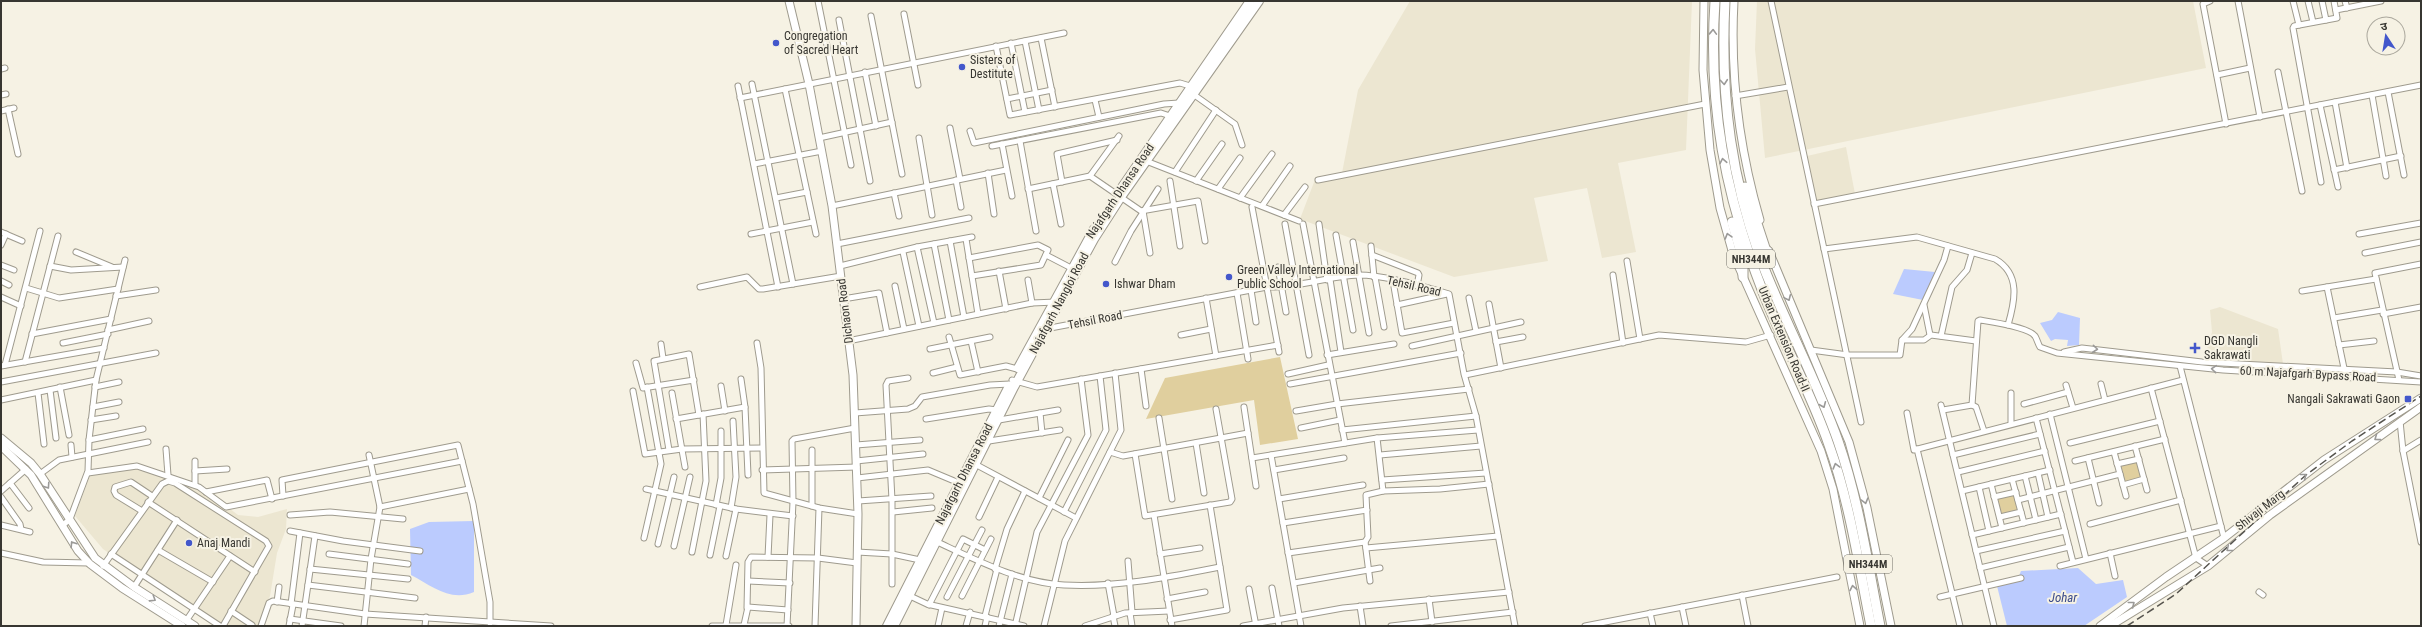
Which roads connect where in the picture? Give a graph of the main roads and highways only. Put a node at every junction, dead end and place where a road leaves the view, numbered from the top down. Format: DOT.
graph roads {
  1 [pos="1250,1"];
  2 [pos="1259,1"];
  3 [pos="1715,1"];
  4 [pos="1725,1"];
  5 [pos="1192,90"];
  6 [pos="1176,110"];
  7 [pos="1736,175"];
  8 [pos="1727,178"];
  9 [pos="1119,195"];
  10 [pos="1770,255"];
  11 [pos="1743,277"];
  12 [pos="1056,302"];
  13 [pos="1013,382"];
  14 [pos="973,463"];
  15 [pos="1851,503"];
  16 [pos="933,541"];
  17 [pos="887,626"];
  18 [pos="894,626"];
  19 [pos="1871,626"];
  20 [pos="1880,626"];
  1 -- 5 [label="main road"];
  2 -- 5 [label="main road, Najafgarh Nangloi Road"];
  8 -- 3 [label="highway, Urban Extension Road-II / NH344M, one-way"];
  4 -- 7 [label="highway, Urban Extension Road-II / NH344M, one-way"];
  5 -- 6 [label="main road, Najafgarh Nangloi Road"];
  6 -- 9 [label="main road, Najafgarh Dhansa Road"];
  6 -- 9 [label="main road, Najafgarh Nangloi Road"];
  7 -- 10 [label="highway"];
  7 -- 15 [label="highway, Urban Extension Road-II / NH344M, one-way"];
  8 -- 11 [label="highway"];
  15 -- 8 [label="highway, Urban Extension Road-II / NH344M, one-way"];
  9 -- 12 [label="main road, Najafgarh Nangloi Road"];
  12 -- 13 [label="main road, Najafgarh Nangloi Road"];
  12 -- 13 [label="main road, Najafgarh Dhansa Road"];
  13 -- 14 [label="main road, Najafgarh Dhansa Road"];
  13 -- 14 [label="main road, Najafgarh Nangloi Road"];
  14 -- 16 [label="main road, Najafgarh Nangloi Road"];
  14 -- 16 [label="main road, Najafgarh Dhansa Road"];
  15 -- 19 [label="highway, Urban Extension Road-II / NH344M"];
  15 -- 20 [label="highway, Urban Extension Road-II / NH344M"];
  16 -- 17 [label="main road, Najafgarh Dhansa Road"];
  16 -- 18 [label="main road, Najafgarh Nangloi Road"];
}
